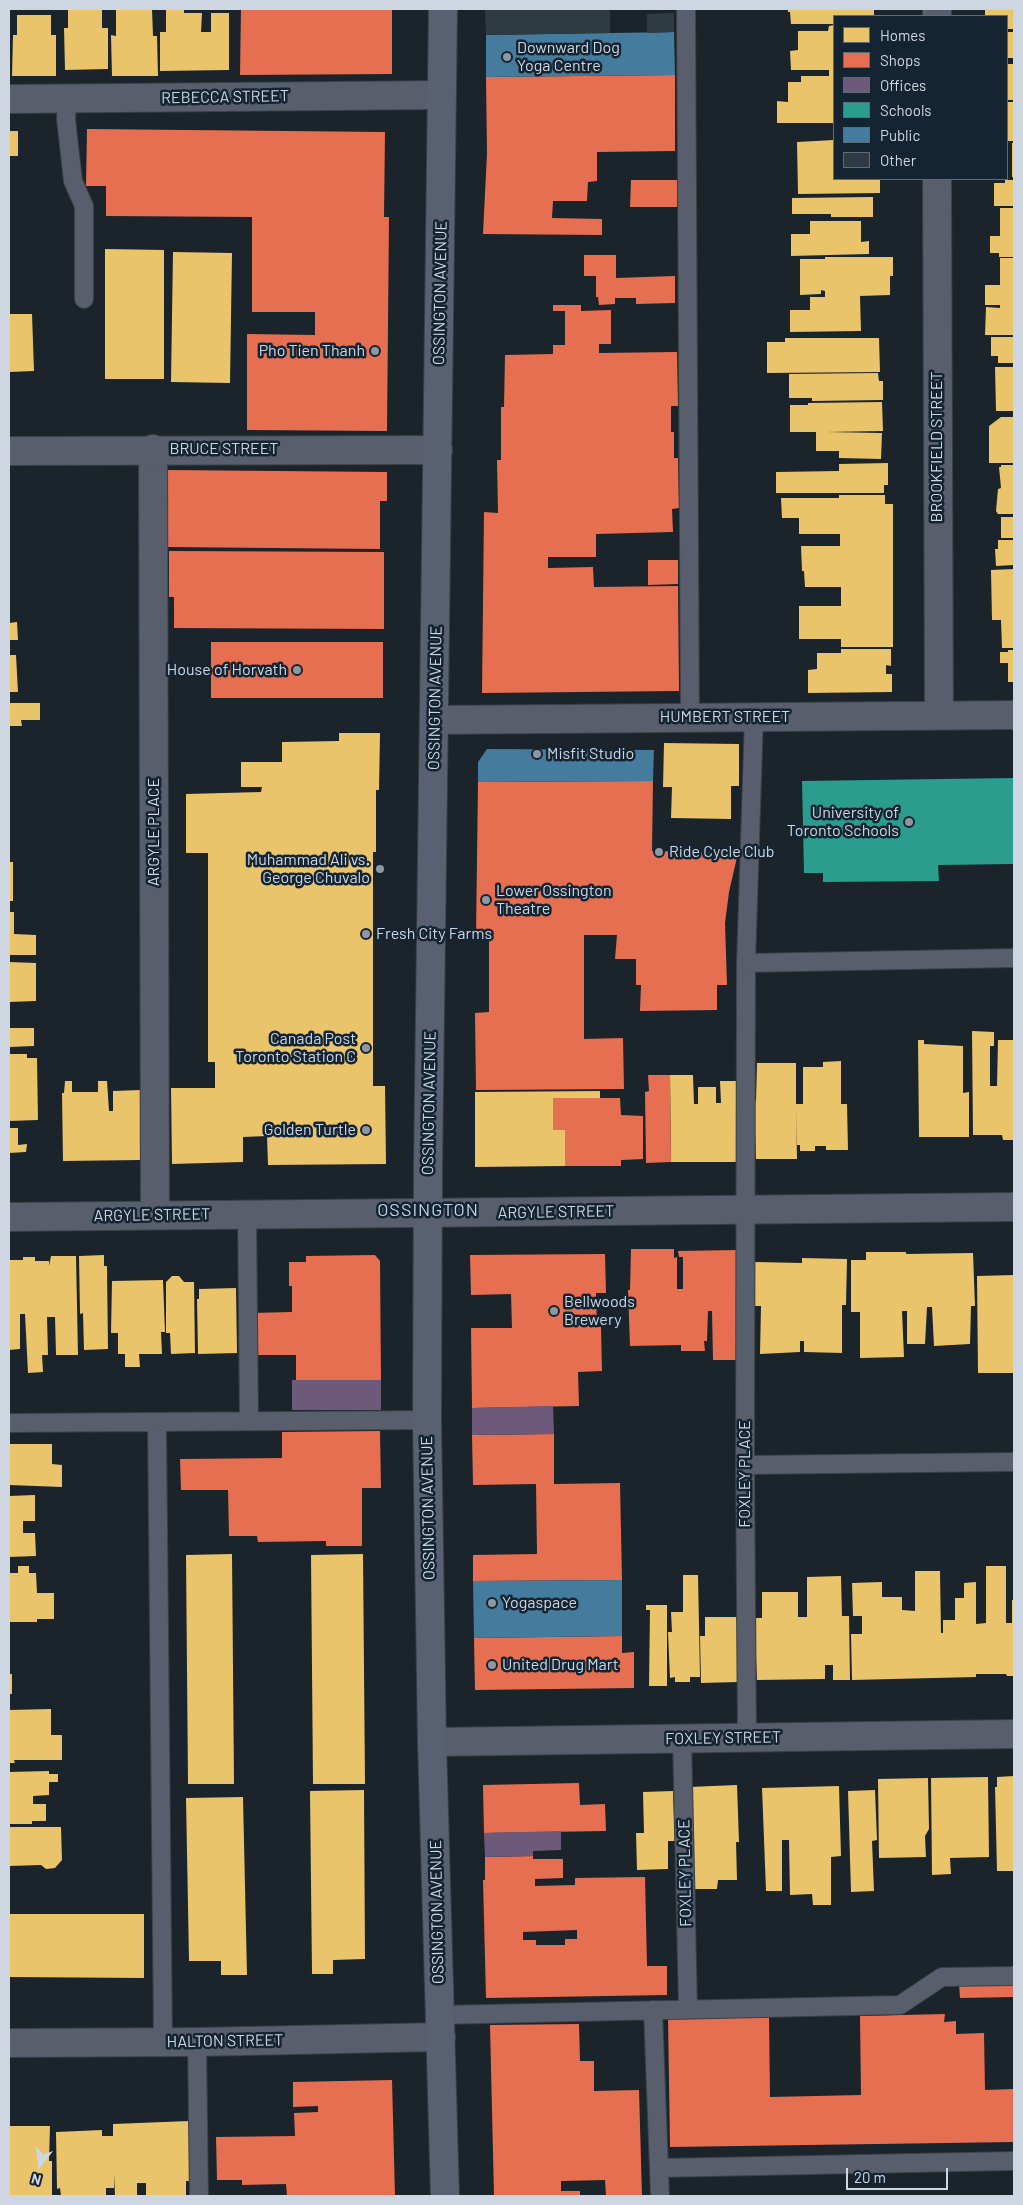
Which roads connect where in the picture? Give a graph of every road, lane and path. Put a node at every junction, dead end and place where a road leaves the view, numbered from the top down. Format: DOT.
graph roads {
  1 [pos="443,9"];
  2 [pos="686,9"];
  3 [pos="442,95"];
  4 [pos="9,99"];
  5 [pos="67,99"];
  6 [pos="937,180"];
  7 [pos="84,299"];
  8 [pos="153,449"];
  9 [pos="438,450"];
  10 [pos="9,451"];
  11 [pos="938,715"];
  12 [pos="1014,715"];
  13 [pos="754,717"];
  14 [pos="690,718"];
  15 [pos="435,720"];
  16 [pos="1014,958"];
  17 [pos="746,963"];
  18 [pos="1014,1207"];
  19 [pos="745,1210"];
  20 [pos="155,1214"];
  21 [pos="254,1214"];
  22 [pos="428,1214"];
  23 [pos="9,1217"];
  24 [pos="427,1420"];
  25 [pos="249,1421"];
  26 [pos="157,1422"];
  27 [pos="9,1423"];
  28 [pos="1014,1462"];
  29 [pos="745,1465"];
  30 [pos="1014,1734"];
  31 [pos="682,1738"];
  32 [pos="747,1738"];
  33 [pos="432,1742"];
  34 [pos="1014,1976"];
  35 [pos="688,2009"];
  36 [pos="653,2010"];
  37 [pos="440,2026"];
  38 [pos="163,2042"];
  39 [pos="197,2042"];
  40 [pos="9,2043"];
  41 [pos="1014,2161"];
  42 [pos="659,2168"];
  43 [pos="199,2196"];
  44 [pos="446,2196"];
  45 [pos="660,2196"];
  1 -- 3 [label="street, OSSINGTON AVENUE"];
  2 -- 14 [label="lane"];
  3 -- 5 [label="street, REBECCA STREET"];
  3 -- 9 [label="street, OSSINGTON AVENUE"];
  4 -- 5 [label="street, REBECCA STREET"];
  5 -- 7 [label="lane"];
  6 -- 11 [label="street, BROOKFIELD STREET"];
  8 -- 9 [label="street, BRUCE STREET"];
  8 -- 10 [label="street, BRUCE STREET"];
  8 -- 20 [label="street, ARGYLE PLACE"];
  9 -- 15 [label="street, OSSINGTON AVENUE"];
  11 -- 12 [label="street, HUMBERT STREET"];
  11 -- 13 [label="street, HUMBERT STREET"];
  13 -- 14 [label="street, HUMBERT STREET"];
  13 -- 17 [label="lane, FOXLEY PLACE"];
  14 -- 15 [label="street, HUMBERT STREET"];
  15 -- 22 [label="street, OSSINGTON AVENUE"];
  16 -- 17 [label="lane"];
  17 -- 19 [label="lane, FOXLEY PLACE"];
  18 -- 19 [label="street, ARGYLE STREET"];
  19 -- 22 [label="street, ARGYLE STREET"];
  19 -- 29 [label="lane, FOXLEY PLACE"];
  20 -- 21 [label="street, ARGYLE STREET"];
  20 -- 23 [label="street, ARGYLE STREET"];
  21 -- 22 [label="street, ARGYLE STREET"];
  21 -- 25 [label="lane"];
  22 -- 24 [label="street, OSSINGTON AVENUE"];
  24 -- 25 [label="lane"];
  24 -- 33 [label="street, OSSINGTON AVENUE"];
  25 -- 26 [label="lane"];
  26 -- 27 [label="lane"];
  26 -- 38 [label="lane"];
  28 -- 29 [label="lane"];
  29 -- 32 [label="lane, FOXLEY PLACE"];
  30 -- 32 [label="street, FOXLEY STREET"];
  31 -- 32 [label="street, FOXLEY STREET"];
  31 -- 33 [label="street, FOXLEY STREET"];
  31 -- 35 [label="lane, FOXLEY PLACE"];
  33 -- 37 [label="street, OSSINGTON AVENUE"];
  34 -- 35 [label="lane"];
  35 -- 36 [label="lane"];
  36 -- 37 [label="lane"];
  36 -- 42 [label="lane"];
  37 -- 39 [label="street, HALTON STREET"];
  37 -- 44 [label="street, OSSINGTON AVENUE"];
  38 -- 39 [label="street, HALTON STREET"];
  38 -- 40 [label="street, HALTON STREET"];
  39 -- 43 [label="lane"];
  41 -- 42 [label="lane"];
  42 -- 45 [label="lane"];
}
